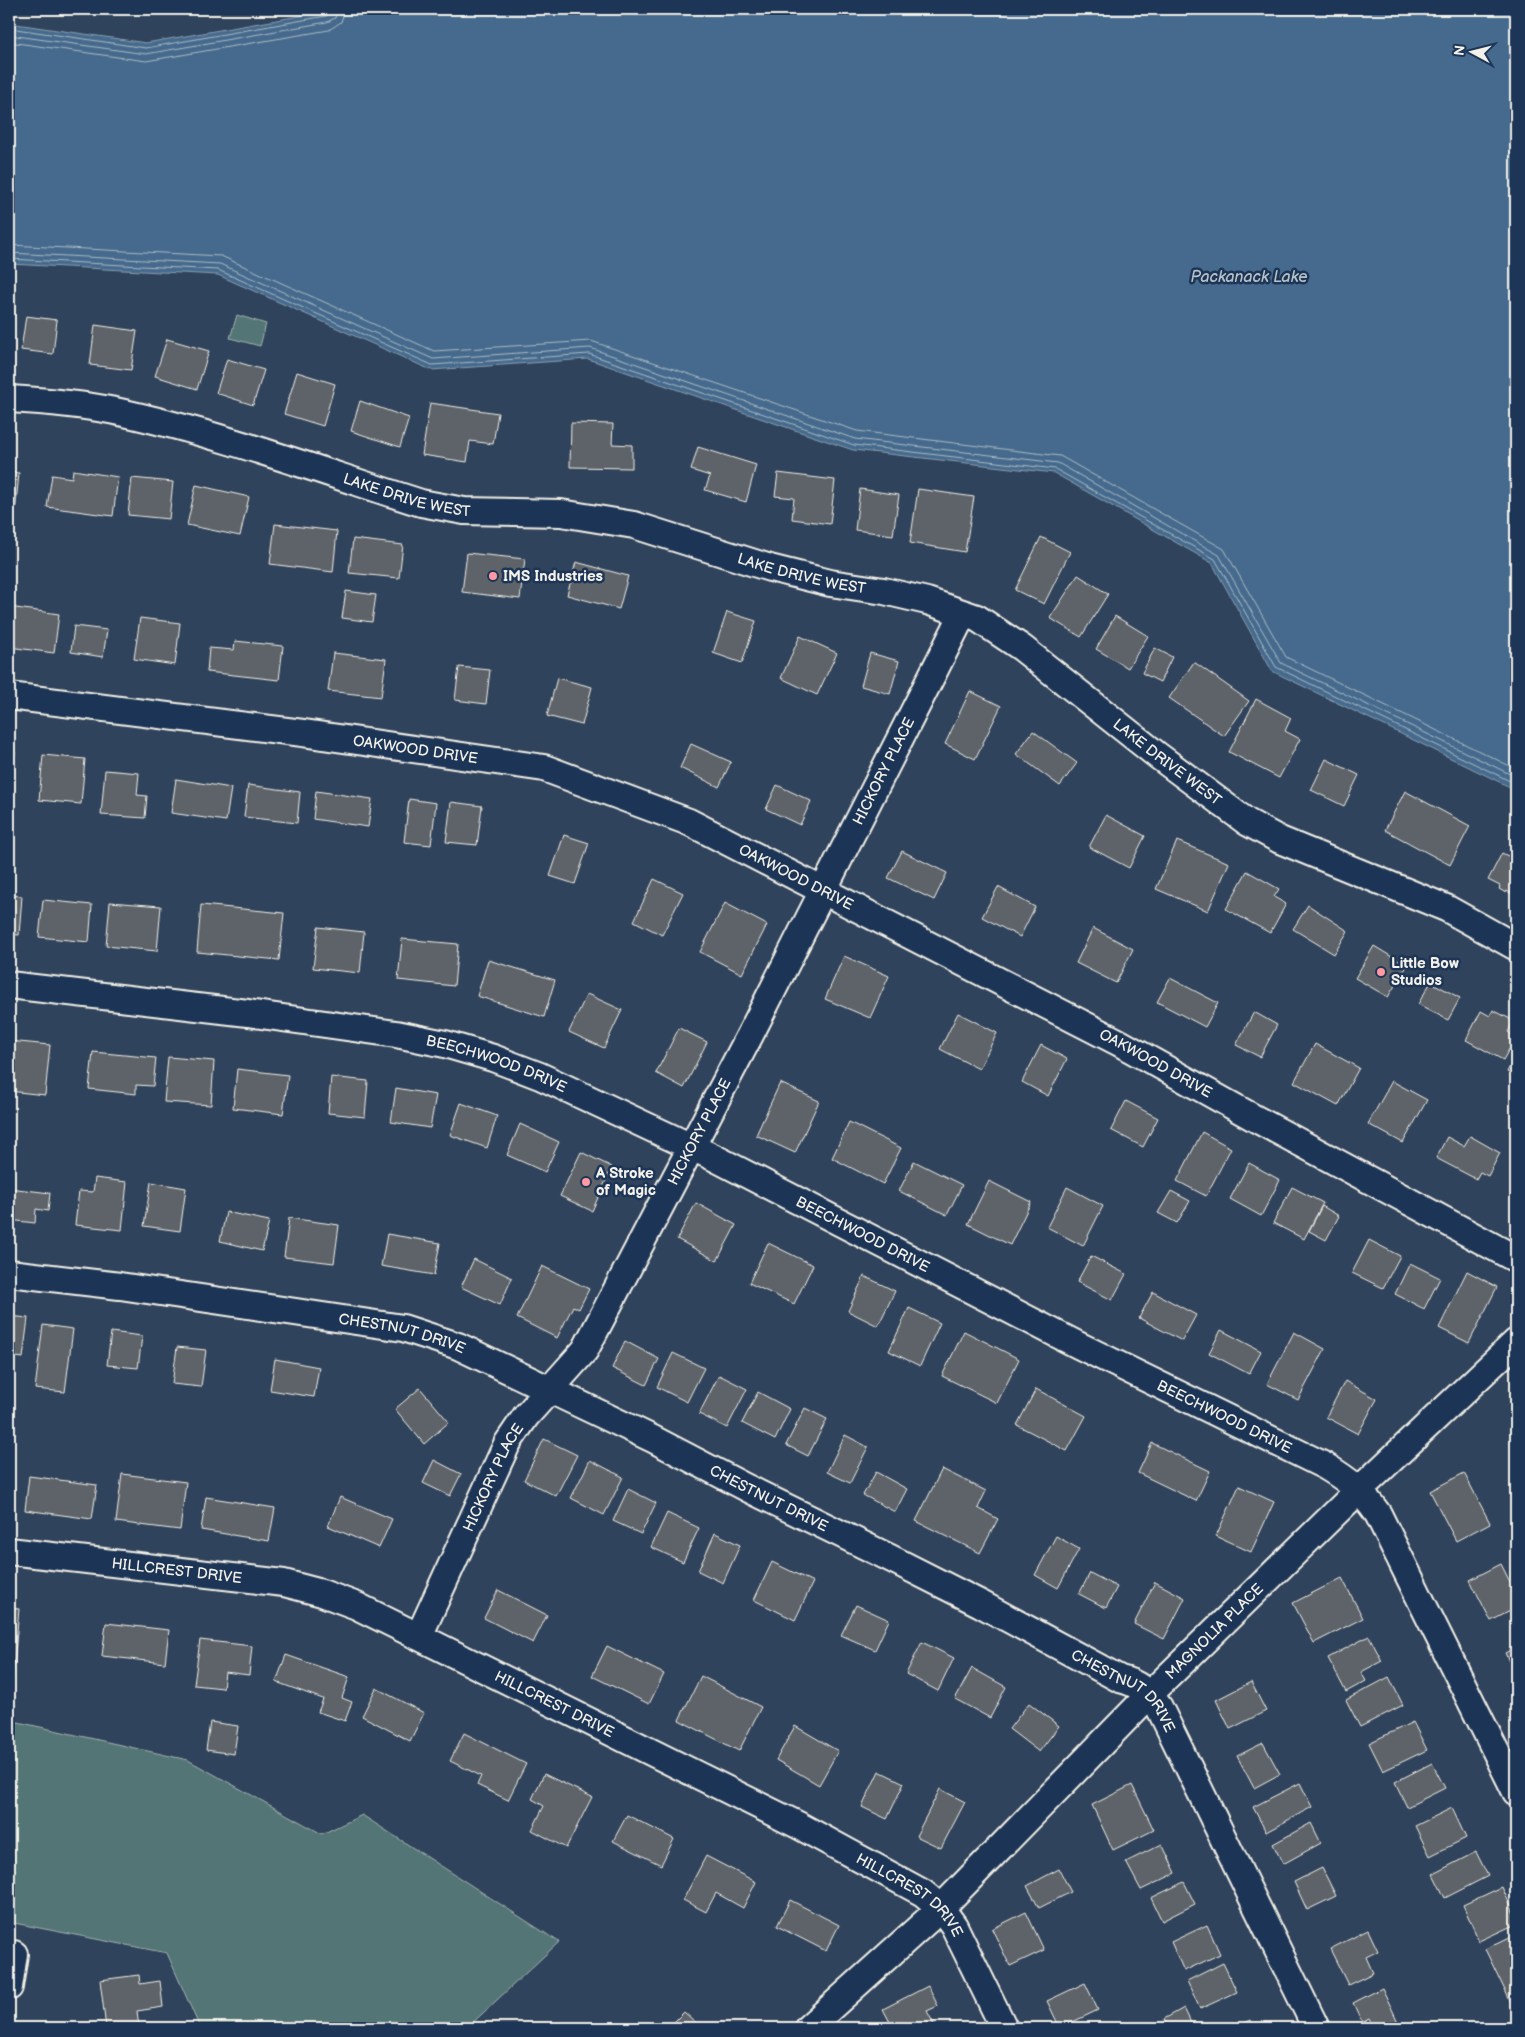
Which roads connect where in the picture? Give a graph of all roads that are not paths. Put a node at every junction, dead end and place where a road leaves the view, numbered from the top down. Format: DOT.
graph roads {
  1 [pos="9,399"];
  2 [pos="963,614"];
  3 [pos="9,696"];
  4 [pos="824,889"];
  5 [pos="1516,947"];
  6 [pos="9,985"];
  7 [pos="691,1147"];
  8 [pos="1516,1259"];
  9 [pos="9,1274"];
  10 [pos="1516,1342"];
  11 [pos="550,1389"];
  12 [pos="1359,1490"];
  13 [pos="9,1551"];
  14 [pos="419,1636"];
  15 [pos="1150,1694"];
  16 [pos="1516,1792"];
  17 [pos="941,1908"];
  18 [pos="14,1954"];
  19 [pos="9,1987"];
  20 [pos="808,2028"];
  21 [pos="1004,2028"];
  22 [pos="1316,2028"];
  1 -- 2 [label="street, LAKE DRIVE WEST"];
  2 -- 4 [label="street, HICKORY PLACE"];
  2 -- 5 [label="street, LAKE DRIVE WEST"];
  3 -- 4 [label="street, OAKWOOD DRIVE"];
  4 -- 7 [label="street, HICKORY PLACE"];
  4 -- 8 [label="street, OAKWOOD DRIVE"];
  6 -- 7 [label="street, BEECHWOOD DRIVE"];
  7 -- 11 [label="street, HICKORY PLACE"];
  7 -- 12 [label="street, BEECHWOOD DRIVE"];
  9 -- 11 [label="street, CHESTNUT DRIVE"];
  10 -- 12 [label="street, MAGNOLIA PLACE"];
  11 -- 14 [label="street, HICKORY PLACE"];
  11 -- 15 [label="street, CHESTNUT DRIVE"];
  12 -- 15 [label="street, MAGNOLIA PLACE"];
  12 -- 16 [label="street, BEECHWOOD DRIVE"];
  13 -- 14 [label="street, HILLCREST DRIVE"];
  14 -- 17 [label="street, HILLCREST DRIVE"];
  15 -- 17 [label="street, MAGNOLIA PLACE"];
  15 -- 22 [label="street, CHESTNUT DRIVE"];
  17 -- 20 [label="street, MAGNOLIA PLACE"];
  17 -- 21 [label="street, HILLCREST DRIVE"];
  18 -- 19 [label="street"];
}
